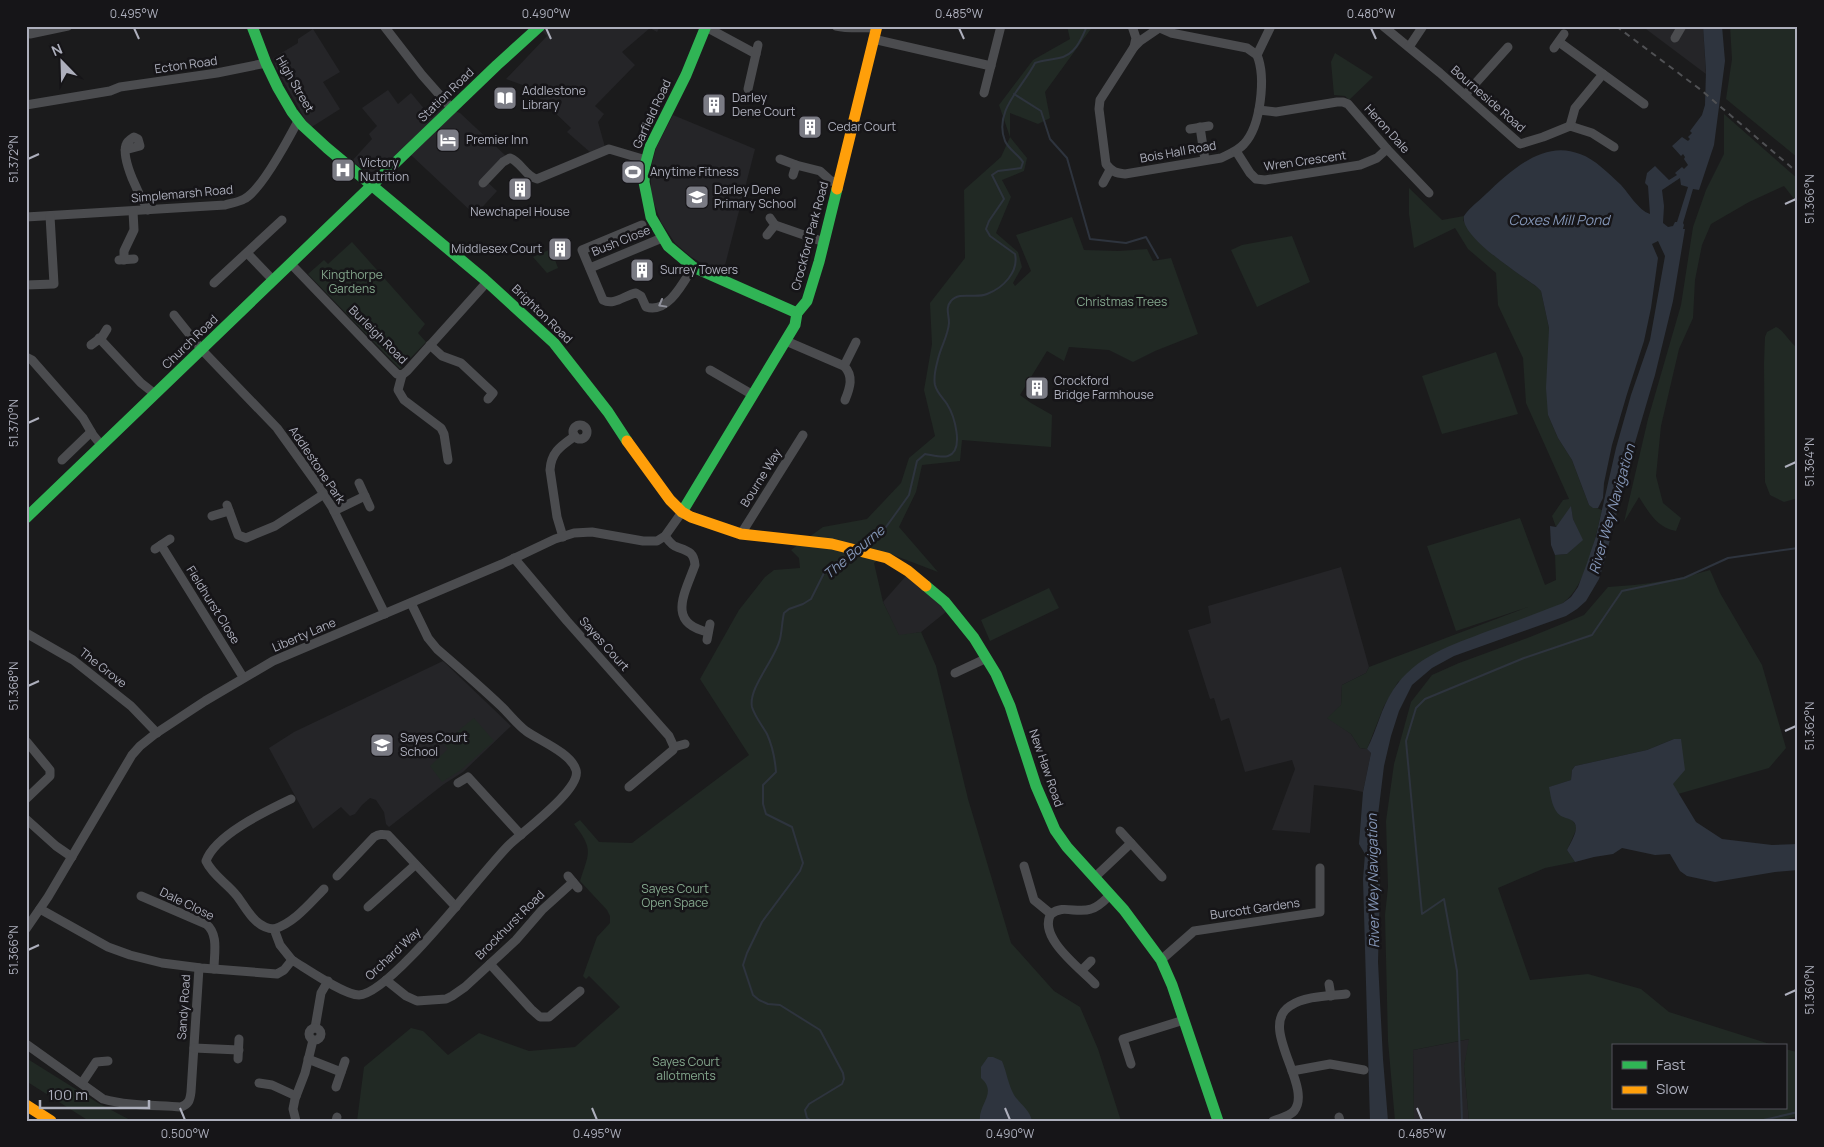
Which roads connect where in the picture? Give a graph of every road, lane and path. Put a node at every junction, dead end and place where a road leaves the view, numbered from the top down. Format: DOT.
graph roads {
  1 [pos="68,26"];
  2 [pos="252,26"];
  3 [pos="384,26"];
  4 [pos="540,26"];
  5 [pos="706,26"];
  6 [pos="836,26"];
  7 [pos="1001,26"];
  8 [pos="1132,26"];
  9 [pos="1271,26"];
  10 [pos="1383,26"];
  11 [pos="1423,26"];
  12 [pos="1682,26"];
  13 [pos="1157,27"];
  14 [pos="876,31"];
  15 [pos="27,32"];
  16 [pos="1675,38"];
  17 [pos="1559,41"];
  18 [pos="1409,47"];
  19 [pos="1508,47"];
  20 [pos="1134,48"];
  21 [pos="1257,55"];
  22 [pos="266,63"];
  23 [pos="991,66"];
  24 [pos="1603,74"];
  25 [pos="748,89"];
  26 [pos="984,93"];
  27 [pos="1465,95"];
  28 [pos="1640,98"];
  29 [pos="26,105"];
  30 [pos="452,108"];
  31 [pos="1259,110"];
  32 [pos="298,120"];
  33 [pos="1570,126"];
  34 [pos="1200,127"];
  35 [pos="1614,146"];
  36 [pos="1387,149"];
  37 [pos="125,150"];
  38 [pos="1236,150"];
  39 [pos="780,159"];
  40 [pos="646,160"];
  41 [pos="1205,160"];
  42 [pos="796,165"];
  43 [pos="1110,170"];
  44 [pos="793,175"];
  45 [pos="838,182"];
  46 [pos="483,183"];
  47 [pos="1103,183"];
  48 [pos="373,186"];
  49 [pos="1429,193"];
  50 [pos="148,210"];
  51 [pos="133,211"];
  52 [pos="50,216"];
  53 [pos="26,217"];
  54 [pos="282,220"];
  55 [pos="642,225"];
  56 [pos="767,235"];
  57 [pos="662,238"];
  58 [pos="824,242"];
  59 [pos="247,253"];
  60 [pos="134,259"];
  61 [pos="292,264"];
  62 [pos="693,267"];
  63 [pos="590,268"];
  64 [pos="274,280"];
  65 [pos="487,282"];
  66 [pos="214,283"];
  67 [pos="26,285"];
  68 [pos="797,313"];
  69 [pos="174,315"];
  70 [pos="107,329"];
  71 [pos="99,338"];
  72 [pos="786,341"];
  73 [pos="856,342"];
  74 [pos="91,345"];
  75 [pos="430,345"];
  76 [pos="202,350"];
  77 [pos="26,357"];
  78 [pos="844,366"];
  79 [pos="402,375"];
  80 [pos="713,375"];
  81 [pos="155,394"];
  82 [pos="753,395"];
  83 [pos="488,399"];
  84 [pos="845,400"];
  85 [pos="91,432"];
  86 [pos="802,435"];
  87 [pos="575,436"];
  88 [pos="102,446"];
  89 [pos="62,460"];
  90 [pos="448,460"];
  91 [pos="359,483"];
  92 [pos="324,494"];
  93 [pos="365,496"];
  94 [pos="370,507"];
  95 [pos="334,511"];
  96 [pos="682,512"];
  97 [pos="212,516"];
  98 [pos="26,518"];
  99 [pos="741,534"];
  100 [pos="665,536"];
  101 [pos="563,537"];
  102 [pos="170,539"];
  103 [pos="514,558"];
  104 [pos="411,603"];
  105 [pos="385,614"];
  106 [pos="708,632"];
  107 [pos="26,633"];
  108 [pos="987,658"];
  109 [pos="955,673"];
  110 [pos="243,677"];
  111 [pos="157,733"];
  112 [pos="27,742"];
  113 [pos="685,744"];
  114 [pos="674,747"];
  115 [pos="458,782"];
  116 [pos="628,786"];
  117 [pos="26,799"];
  118 [pos="291,799"];
  119 [pos="26,819"];
  120 [pos="1120,831"];
  121 [pos="521,835"];
  122 [pos="1131,844"];
  123 [pos="72,857"];
  124 [pos="415,864"];
  125 [pos="1024,866"];
  126 [pos="1320,868"];
  127 [pos="337,876"];
  128 [pos="1095,877"];
  129 [pos="1162,877"];
  130 [pos="573,882"];
  131 [pos="324,889"];
  132 [pos="1110,895"];
  133 [pos="142,896"];
  134 [pos="456,906"];
  135 [pos="368,907"];
  136 [pos="40,909"];
  137 [pos="1051,914"];
  138 [pos="26,929"];
  139 [pos="274,929"];
  140 [pos="292,960"];
  141 [pos="1161,960"];
  142 [pos="1091,961"];
  143 [pos="490,964"];
  144 [pos="199,968"];
  145 [pos="214,969"];
  146 [pos="1082,970"];
  147 [pos="386,980"];
  148 [pos="328,981"];
  149 [pos="1096,984"];
  150 [pos="1329,984"];
  151 [pos="580,991"];
  152 [pos="1346,994"];
  153 [pos="1331,996"];
  154 [pos="1184,1020"];
  155 [pos="239,1040"];
  156 [pos="26,1044"];
  157 [pos="194,1048"];
  158 [pos="308,1059"];
  159 [pos="108,1061"];
  160 [pos="345,1061"];
  161 [pos="1131,1064"];
  162 [pos="1364,1070"];
  163 [pos="1292,1071"];
  164 [pos="341,1072"];
  165 [pos="82,1083"];
  166 [pos="258,1083"];
  167 [pos="336,1087"];
  168 [pos="296,1096"];
  169 [pos="26,1105"];
  170 [pos="1292,1118"];
  171 [pos="51,1121"];
  172 [pos="298,1121"];
  173 [pos="306,1121"];
  174 [pos="1218,1121"];
  175 [pos="1272,1121"];
  1 -- 15 [label="street"];
  2 -- 22 [label="main road, High Street"];
  3 -- 30 [label="street"];
  4 -- 30 [label="main road, Station Road"];
  5 -- 25 [label="street"];
  5 -- 40 [label="main road, Garfield Road"];
  6 -- 14 [label="street"];
  7 -- 23 [label="street"];
  8 -- 20 [label="street"];
  9 -- 21 [label="street"];
  10 -- 18 [label="street, Bourneside Road"];
  11 -- 18 [label="street"];
  12 -- 16 [label="street"];
  13 -- 20 [label="street"];
  13 -- 21 [label="street"];
  14 -- 23 [label="street"];
  14 -- 45 [label="main road, Crockford Park Road"];
  17 -- 24 [label="street"];
  18 -- 27 [label="street, Bourneside Road"];
  19 -- 27 [label="street"];
  20 -- 43 [label="street"];
  21 -- 31 [label="street, Bois Hall Road"];
  22 -- 29 [label="street, Ecton Road"];
  22 -- 32 [label="main road, High Street"];
  23 -- 26 [label="street"];
  24 -- 28 [label="street"];
  24 -- 33 [label="street"];
  27 -- 33 [label="street, Bourneside Road"];
  30 -- 48 [label="main road, Station Road"];
  31 -- 36 [label="street, Heron Dale"];
  31 -- 38 [label="street, Bois Hall Road"];
  32 -- 48 [label="main road, High Street"];
  32 -- 50 [label="street, Simplemarsh Road"];
  33 -- 35 [label="street"];
  34 -- 41 [label="street"];
  36 -- 38 [label="street, Wren Crescent"];
  36 -- 49 [label="street, Heron Dale"];
  37 -- 50 [label="street"];
  38 -- 41 [label="street, Bois Hall Road"];
  39 -- 42 [label="street"];
  40 -- 46 [label="street"];
  40 -- 57 [label="main road, Garfield Road"];
  41 -- 43 [label="street, Bois Hall Road"];
  42 -- 44 [label="street"];
  42 -- 45 [label="street"];
  43 -- 47 [label="street"];
  45 -- 58 [label="main road, Crockford Park Road"];
  48 -- 61 [label="main road, Church Road"];
  48 -- 65 [label="main road, Brighton Road"];
  50 -- 51 [label="street, Simplemarsh Road"];
  51 -- 52 [label="street, Simplemarsh Road"];
  51 -- 60 [label="street"];
  52 -- 53 [label="street, Simplemarsh Road"];
  52 -- 67 [label="street"];
  54 -- 59 [label="street"];
  55 -- 63 [label="street, Bush Close"];
  56 -- 58 [label="street"];
  57 -- 62 [label="main road, Garfield Road"];
  57 -- 63 [label="street, Bush Close"];
  58 -- 68 [label="main road, Crockford Park Road"];
  59 -- 64 [label="street"];
  59 -- 66 [label="street"];
  61 -- 64 [label="main road, Church Road"];
  61 -- 79 [label="street, Burleigh Road"];
  62 -- 63 [label="street, Bush Close, one-way"];
  62 -- 68 [label="main road, Garfield Road"];
  64 -- 76 [label="main road, Church Road"];
  65 -- 75 [label="street, Burleigh Road"];
  65 -- 96 [label="main road, Brighton Road"];
  68 -- 72 [label="main road, Crockford Park Road"];
  69 -- 76 [label="street, Addlestone Park"];
  70 -- 71 [label="street"];
  71 -- 74 [label="street"];
  71 -- 81 [label="street"];
  72 -- 78 [label="street"];
  72 -- 82 [label="main road, Crockford Park Road"];
  73 -- 78 [label="street"];
  75 -- 79 [label="street, Burleigh Road"];
  75 -- 83 [label="street"];
  76 -- 81 [label="main road, Church Road"];
  76 -- 92 [label="street, Addlestone Park"];
  77 -- 85 [label="street"];
  78 -- 84 [label="street"];
  79 -- 90 [label="street"];
  80 -- 82 [label="street"];
  81 -- 88 [label="main road, Church Road"];
  82 -- 96 [label="main road, Crockford Park Road"];
  85 -- 88 [label="street"];
  85 -- 89 [label="street"];
  86 -- 99 [label="street, Bourne Way"];
  87 -- 101 [label="street"];
  88 -- 98 [label="main road, Church Road"];
  91 -- 93 [label="street"];
  92 -- 95 [label="street, Addlestone Park"];
  92 -- 97 [label="street"];
  93 -- 94 [label="street"];
  93 -- 95 [label="street"];
  95 -- 105 [label="street, Addlestone Park"];
  96 -- 99 [label="main road"];
  96 -- 100 [label="street"];
  99 -- 108 [label="main road, New Haw Road"];
  100 -- 101 [label="street, Liberty Lane"];
  100 -- 106 [label="street"];
  101 -- 103 [label="street, Liberty Lane"];
  102 -- 110 [label="street, Fieldhurst Close"];
  103 -- 104 [label="street, Liberty Lane"];
  103 -- 114 [label="street, Sayes Court"];
  104 -- 105 [label="street, Liberty Lane"];
  104 -- 121 [label="street, Orchard Way"];
  105 -- 110 [label="street, Liberty Lane"];
  107 -- 111 [label="street, The Grove"];
  108 -- 109 [label="street"];
  108 -- 128 [label="main road, New Haw Road"];
  110 -- 111 [label="street, Liberty Lane"];
  111 -- 123 [label="street, Liberty Lane"];
  112 -- 117 [label="street"];
  113 -- 114 [label="street"];
  114 -- 116 [label="street"];
  115 -- 121 [label="street"];
  118 -- 139 [label="street"];
  119 -- 123 [label="street"];
  120 -- 122 [label="street"];
  121 -- 134 [label="street, Orchard Way"];
  122 -- 128 [label="street"];
  122 -- 129 [label="street"];
  123 -- 136 [label="street, Liberty Lane"];
  124 -- 127 [label="street"];
  124 -- 134 [label="street"];
  124 -- 135 [label="street"];
  125 -- 137 [label="street"];
  126 -- 141 [label="street, Burcott Gardens"];
  128 -- 132 [label="main road, New Haw Road"];
  130 -- 143 [label="street, Brockhurst Road"];
  131 -- 139 [label="street"];
  132 -- 137 [label="street"];
  132 -- 141 [label="main road, New Haw Road"];
  133 -- 145 [label="street, Dale Close"];
  134 -- 147 [label="street, Orchard Way"];
  136 -- 138 [label="street, Liberty Lane"];
  136 -- 144 [label="street"];
  137 -- 146 [label="street"];
  139 -- 140 [label="street"];
  140 -- 145 [label="street"];
  140 -- 148 [label="street, Orchard Way"];
  141 -- 154 [label="main road, New Haw Road"];
  142 -- 146 [label="street"];
  143 -- 147 [label="street, Brockhurst Road"];
  143 -- 151 [label="street"];
  144 -- 145 [label="street"];
  144 -- 157 [label="street, Sandy Road"];
  146 -- 149 [label="street"];
  147 -- 148 [label="street, Orchard Way"];
  148 -- 158 [label="street"];
  150 -- 153 [label="street"];
  152 -- 153 [label="street"];
  153 -- 163 [label="street"];
  154 -- 161 [label="street"];
  154 -- 174 [label="main road, New Haw Road"];
  155 -- 157 [label="street, Sandy Road"];
  156 -- 165 [label="street, Sandy Road"];
  157 -- 165 [label="street, Sandy Road"];
  158 -- 164 [label="street"];
  158 -- 168 [label="street"];
  159 -- 165 [label="street"];
  160 -- 164 [label="street"];
  162 -- 163 [label="street"];
  163 -- 170 [label="street"];
  164 -- 167 [label="street"];
  166 -- 168 [label="street"];
  168 -- 172 [label="street"];
  169 -- 171 [label="main road"];
  170 -- 175 [label="street"];
  172 -- 173 [label="street"];
}
